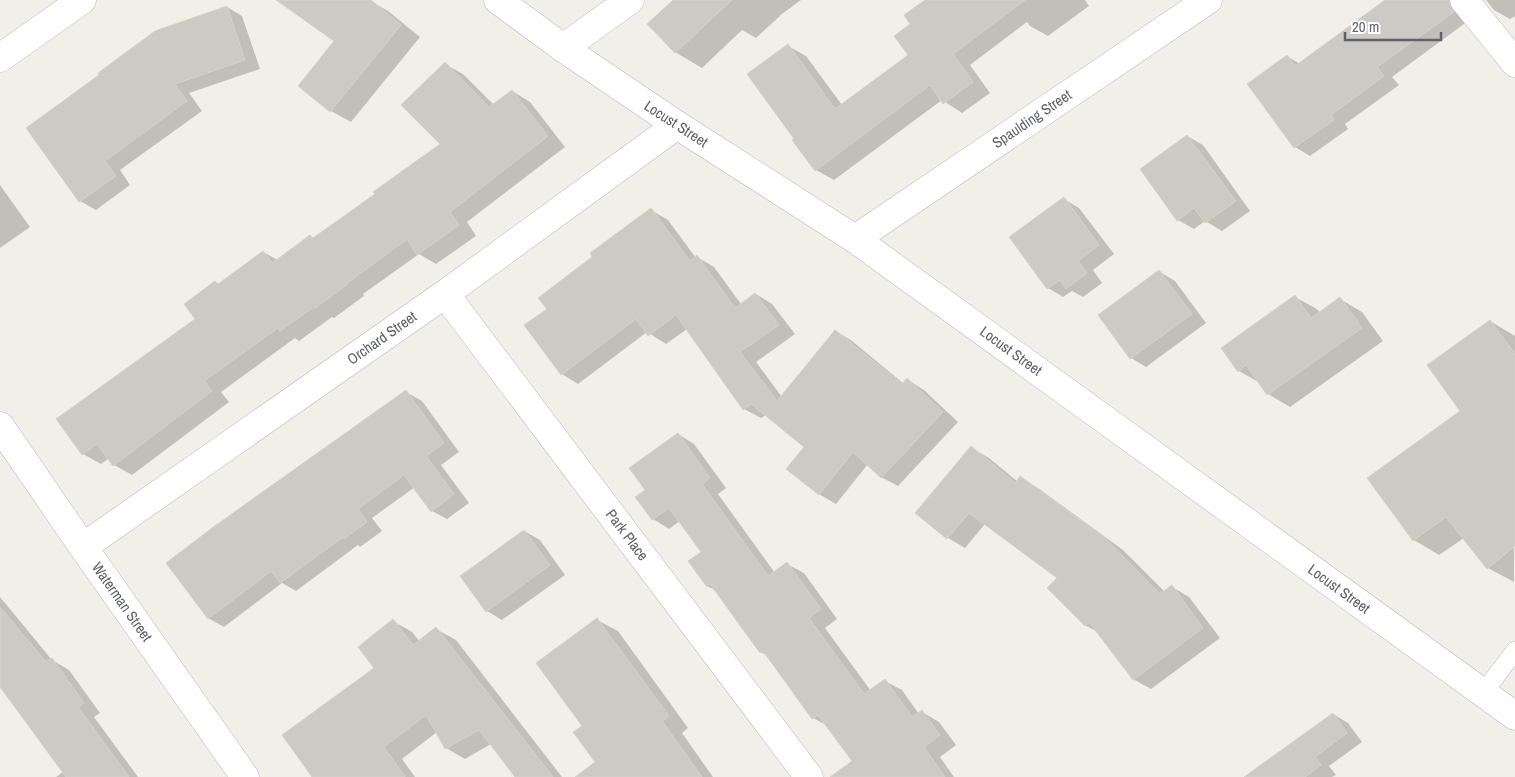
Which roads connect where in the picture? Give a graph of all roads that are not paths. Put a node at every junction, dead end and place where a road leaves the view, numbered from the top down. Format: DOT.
graph roads {
  1 [pos="82,0"];
  2 [pos="498,0"];
  3 [pos="630,0"];
  4 [pos="1208,0"];
  5 [pos="1464,0"];
  6 [pos="563,48"];
  7 [pos="0,58"];
  8 [pos="1515,63"];
  9 [pos="677,125"];
  10 [pos="855,238"];
  11 [pos="445,294"];
  12 [pos="0,426"];
  13 [pos="83,547"];
  14 [pos="1515,651"];
  15 [pos="1483,693"];
  16 [pos="1515,716"];
  17 [pos="245,777"];
  18 [pos="809,777"];
  1 -- 7 [label="street"];
  2 -- 6 [label="street, Locust Street"];
  3 -- 6 [label="street"];
  4 -- 10 [label="street, Spaulding Street"];
  5 -- 8 [label="street"];
  6 -- 9 [label="street, Locust Street"];
  9 -- 10 [label="street, Locust Street"];
  9 -- 11 [label="street, Orchard Street"];
  10 -- 15 [label="street, Locust Street"];
  11 -- 13 [label="street, Orchard Street"];
  11 -- 18 [label="street, Park Place"];
  12 -- 13 [label="street, Waterman Street"];
  13 -- 17 [label="street, Waterman Street"];
  14 -- 15 [label="lane"];
  15 -- 16 [label="street, Locust Street"];
}
